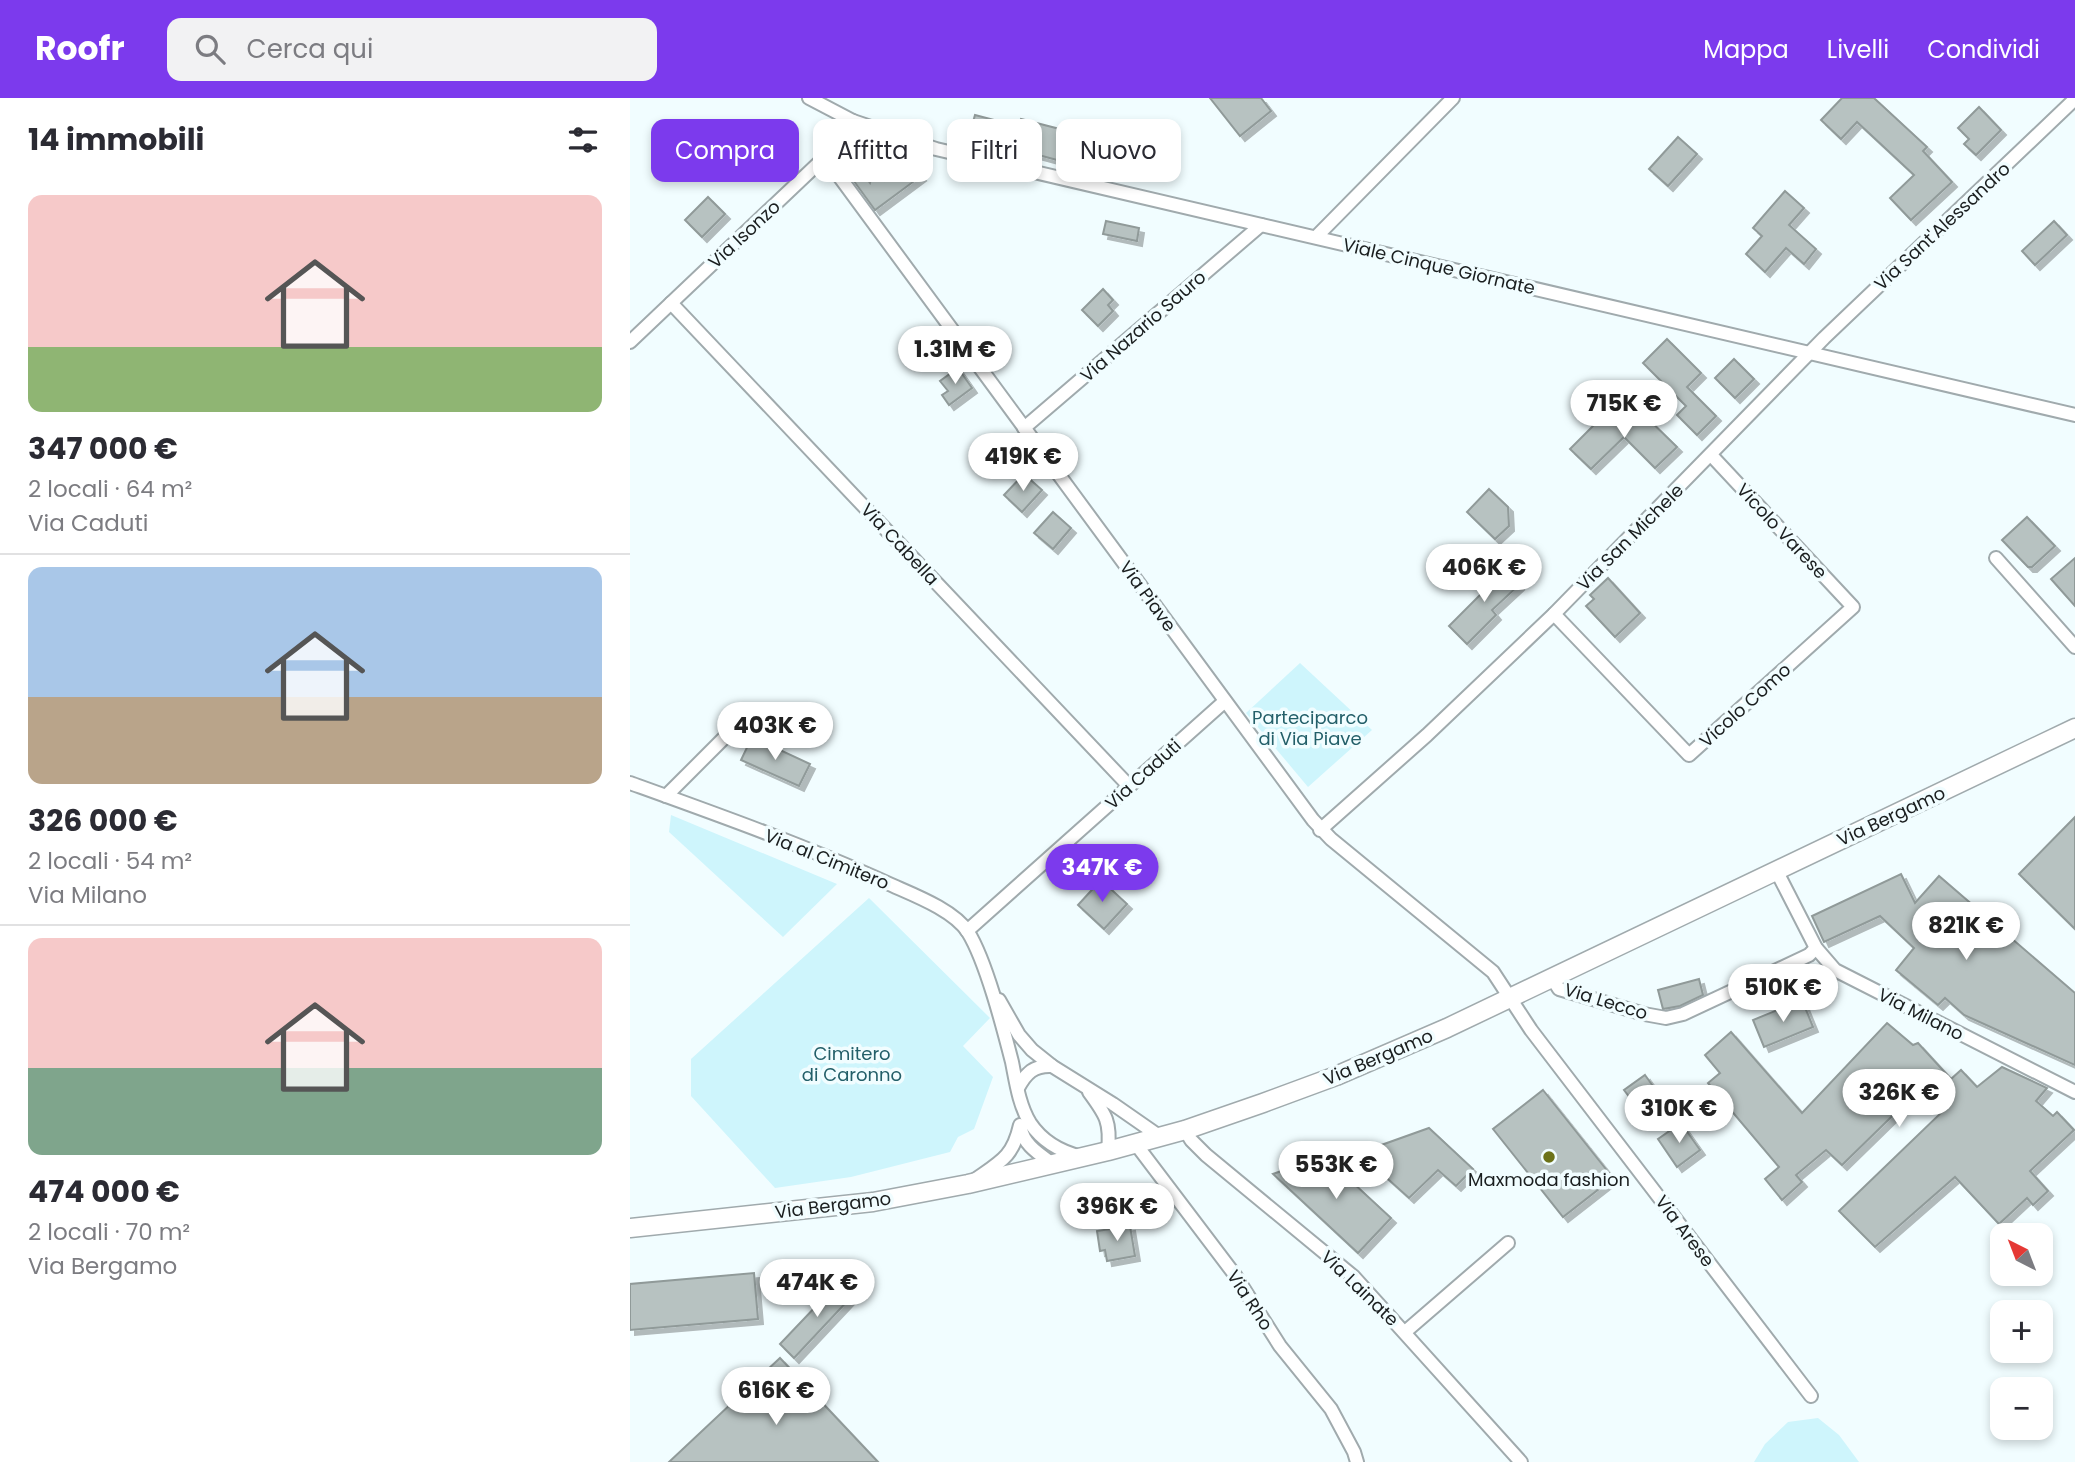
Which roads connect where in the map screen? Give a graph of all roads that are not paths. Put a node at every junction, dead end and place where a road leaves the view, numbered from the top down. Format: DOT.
graph roads {
  1 [pos="809,98"];
  2 [pos="1454,98"];
  3 [pos="2074,99"];
  4 [pos="849,119"];
  5 [pos="933,148"];
  6 [pos="813,168"];
  7 [pos="843,182"];
  8 [pos="1261,225"];
  9 [pos="1316,237"];
  10 [pos="671,303"];
  11 [pos="630,342"];
  12 [pos="1810,354"];
  13 [pos="2075,415"];
  14 [pos="1024,428"];
  15 [pos="1711,455"];
  16 [pos="1996,558"];
  17 [pos="1853,607"];
  18 [pos="1553,614"];
  19 [pos="2075,647"];
  20 [pos="1225,701"];
  21 [pos="2075,728"];
  22 [pos="726,736"];
  23 [pos="630,783"];
  24 [pos="1129,786"];
  25 [pos="666,796"];
  26 [pos="1320,830"];
  27 [pos="1776,870"];
  28 [pos="967,931"];
  29 [pos="1816,948"];
  30 [pos="986,978"];
  31 [pos="1552,978"];
  32 [pos="1511,997"];
  33 [pos="1052,1066"];
  34 [pos="1018,1088"];
  35 [pos="1087,1089"];
  36 [pos="2075,1092"];
  37 [pos="1021,1103"];
  38 [pos="1020,1125"];
  39 [pos="1185,1130"];
  40 [pos="1159,1136"];
  41 [pos="1135,1143"];
  42 [pos="1108,1151"];
  43 [pos="1083,1157"];
  44 [pos="1054,1165"];
  45 [pos="968,1184"];
  46 [pos="630,1228"];
  47 [pos="1508,1243"];
  48 [pos="1405,1332"];
  49 [pos="1811,1396"];
  50 [pos="1357,1462"];
  51 [pos="1521,1462"];
  1 -- 4 [label="street, Viale Cinque Giornate"];
  2 -- 9 [label="street"];
  3 -- 12 [label="street, Via Sant'Alessandro"];
  5 -- 8 [label="street, Viale Cinque Giornate"];
  6 -- 10 [label="street, Via Isonzo"];
  7 -- 14 [label="street, Via Piave"];
  8 -- 9 [label="street, Viale Cinque Giornate"];
  8 -- 14 [label="street, Via Nazario Sauro"];
  9 -- 12 [label="street, Viale Cinque Giornate"];
  10 -- 11 [label="street, Via Isonzo"];
  10 -- 24 [label="street, Via Cabella"];
  12 -- 13 [label="street, Viale Cinque Giornate"];
  12 -- 15 [label="street, Via San Michele"];
  14 -- 20 [label="street, Via Piave"];
  15 -- 17 [label="street, Vicolo Varese"];
  15 -- 18 [label="street, Via San Michele"];
  16 -- 19 [label="street"];
  17 -- 18 [label="street, Vicolo Como"];
  18 -- 26 [label="street, Via San Michele"];
  20 -- 24 [label="street, Via Caduti"];
  20 -- 26 [label="street, Via Piave"];
  21 -- 27 [label="main road, Via Bergamo"];
  22 -- 25 [label="street"];
  23 -- 25 [label="street, Via al Cimitero"];
  24 -- 28 [label="street, Via Caduti"];
  25 -- 28 [label="street, Via al Cimitero"];
  26 -- 32 [label="street, Via Piave"];
  27 -- 29 [label="street, Via Milano"];
  27 -- 31 [label="main road, Via Bergamo"];
  28 -- 30 [label="street"];
  29 -- 31 [label="street, Via Lecco"];
  29 -- 36 [label="street, Via Milano"];
  30 -- 33 [label="street"];
  30 -- 34 [label="street"];
  31 -- 32 [label="main road, Via Bergamo"];
  32 -- 39 [label="main road, Via Bergamo"];
  32 -- 49 [label="street, Via Arese"];
  33 -- 34 [label="street"];
  33 -- 35 [label="street"];
  34 -- 37 [label="street"];
  35 -- 40 [label="street"];
  35 -- 42 [label="street"];
  37 -- 38 [label="street"];
  37 -- 43 [label="street"];
  38 -- 44 [label="street"];
  38 -- 45 [label="street"];
  39 -- 40 [label="main road, Via Bergamo"];
  39 -- 48 [label="street, Via Lainate"];
  40 -- 41 [label="main road, Via Bergamo"];
  41 -- 42 [label="main road, Via Bergamo"];
  41 -- 50 [label="street, Via Rho"];
  42 -- 43 [label="main road, Via Bergamo"];
  43 -- 44 [label="main road, Via Bergamo"];
  44 -- 45 [label="main road, Via Bergamo"];
  45 -- 46 [label="main road, Via Bergamo"];
  47 -- 48 [label="street"];
  48 -- 51 [label="street, Via Lainate"];
}
